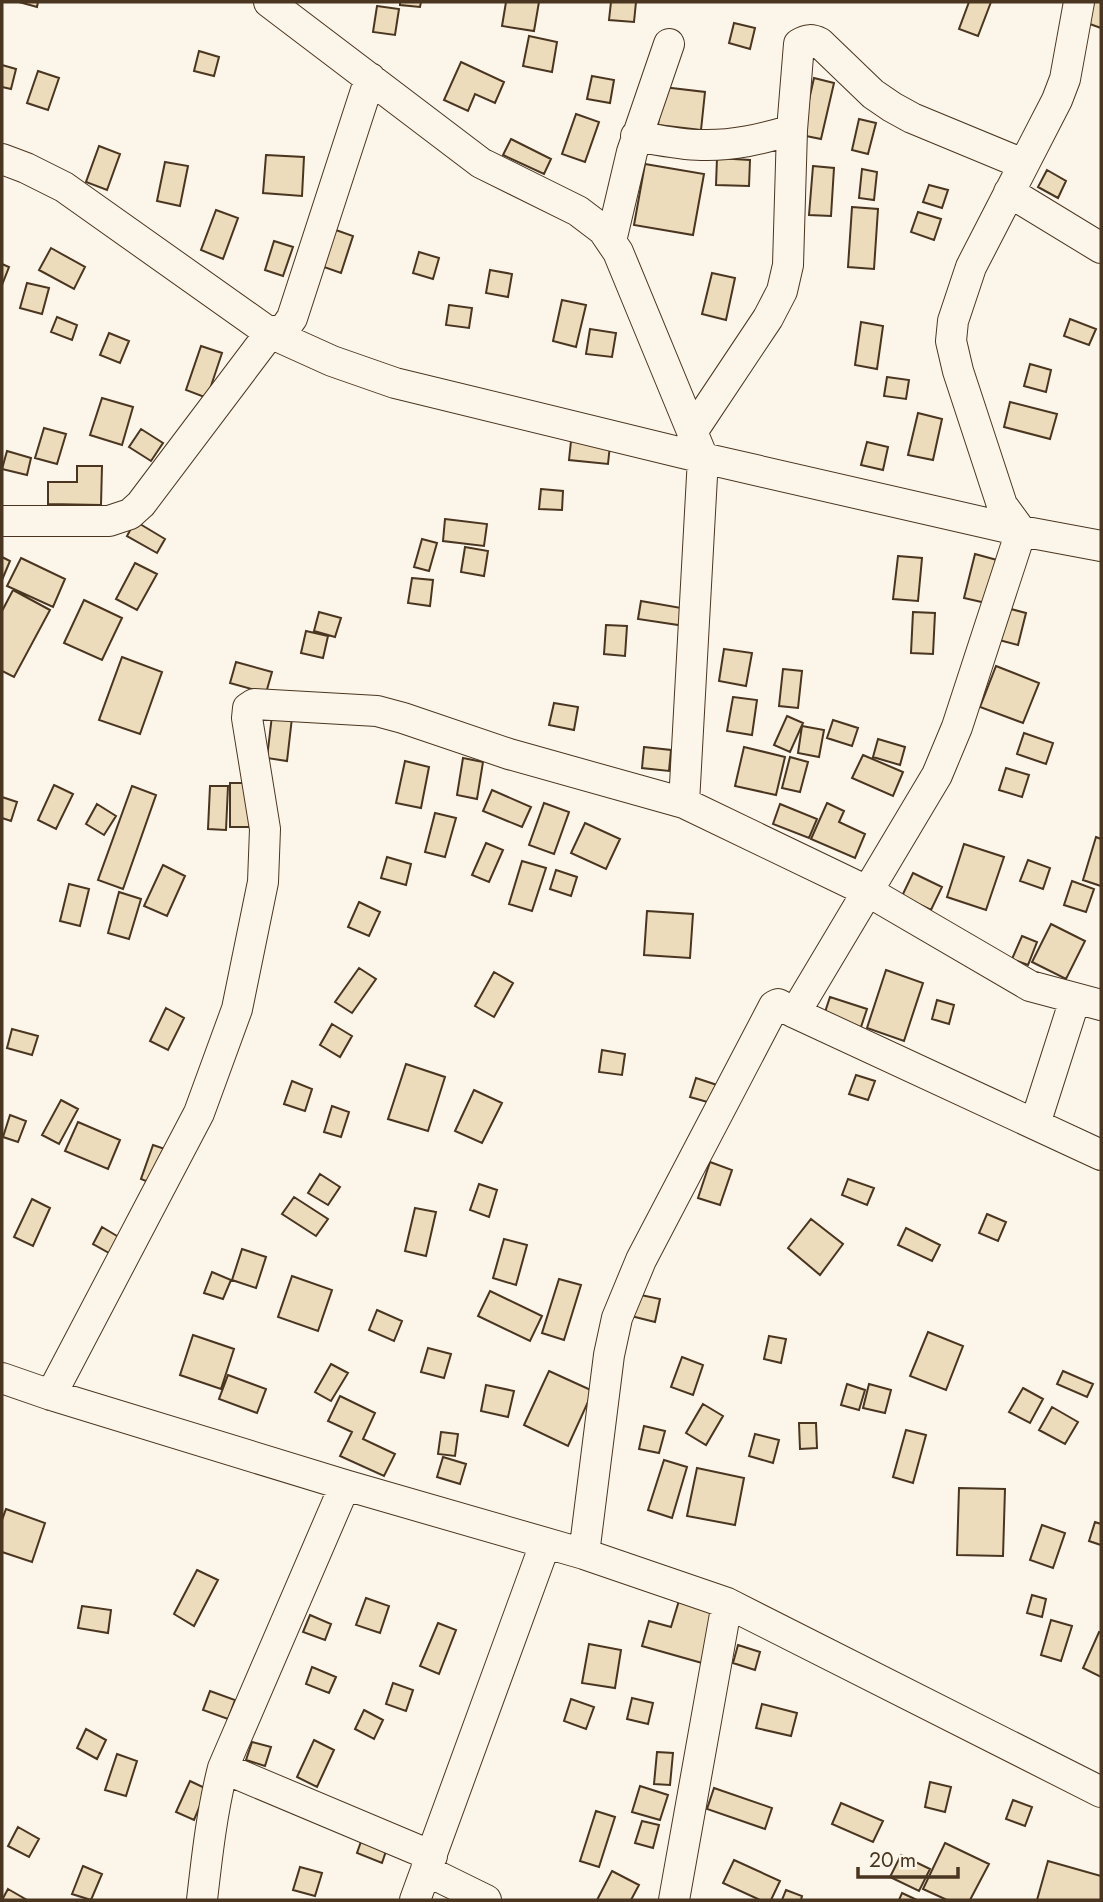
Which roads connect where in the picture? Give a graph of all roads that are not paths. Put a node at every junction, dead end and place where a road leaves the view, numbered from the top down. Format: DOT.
graph roads {
  1 [pos="269,2"];
  2 [pos="1079,2"];
  3 [pos="669,44"];
  4 [pos="370,78"];
  5 [pos="792,130"];
  6 [pos="636,136"];
  7 [pos="2,159"];
  8 [pos="1023,164"];
  9 [pos="1009,192"];
  10 [pos="611,241"];
  11 [pos="1101,248"];
  12 [pos="270,333"];
  13 [pos="698,445"];
  14 [pos="2,521"];
  15 [pos="1021,531"];
  16 [pos="1101,546"];
  17 [pos="684,803"];
  18 [pos="869,892"];
  19 [pos="1088,1002"];
  20 [pos="795,1013"];
  21 [pos="1035,1124"];
  22 [pos="1101,1155"];
  23 [pos="2,1378"];
  24 [pos="51,1395"];
  25 [pos="345,1485"];
  26 [pos="545,1544"];
  27 [pos="584,1554"];
  28 [pos="727,1603"];
  29 [pos="223,1768"];
  30 [pos="1101,1792"];
  31 [pos="429,1863"];
  32 [pos="202,1900"];
  33 [pos="415,1900"];
  34 [pos="486,1900"];
  35 [pos="674,1900"];
  1 -- 4 [label="street"];
  2 -- 8 [label="street"];
  3 -- 6 [label="street"];
  4 -- 10 [label="street"];
  4 -- 12 [label="street"];
  5 -- 6 [label="street"];
  5 -- 8 [label="street"];
  5 -- 13 [label="street"];
  6 -- 10 [label="street"];
  7 -- 12 [label="street"];
  8 -- 9 [label="street"];
  9 -- 11 [label="street"];
  9 -- 15 [label="street"];
  10 -- 13 [label="street"];
  12 -- 13 [label="street"];
  12 -- 14 [label="street"];
  13 -- 15 [label="street"];
  13 -- 17 [label="street"];
  15 -- 16 [label="street"];
  15 -- 18 [label="street"];
  17 -- 18 [label="street"];
  17 -- 24 [label="street"];
  18 -- 19 [label="street"];
  18 -- 20 [label="street"];
  19 -- 21 [label="street"];
  20 -- 21 [label="street"];
  20 -- 27 [label="street"];
  21 -- 22 [label="street"];
  23 -- 24 [label="street"];
  24 -- 25 [label="street"];
  25 -- 26 [label="street"];
  25 -- 29 [label="street"];
  26 -- 27 [label="street"];
  26 -- 31 [label="street"];
  27 -- 28 [label="street"];
  28 -- 30 [label="street"];
  28 -- 35 [label="street"];
  29 -- 31 [label="street"];
  29 -- 32 [label="street"];
  31 -- 33 [label="street"];
  31 -- 34 [label="street"];
}
